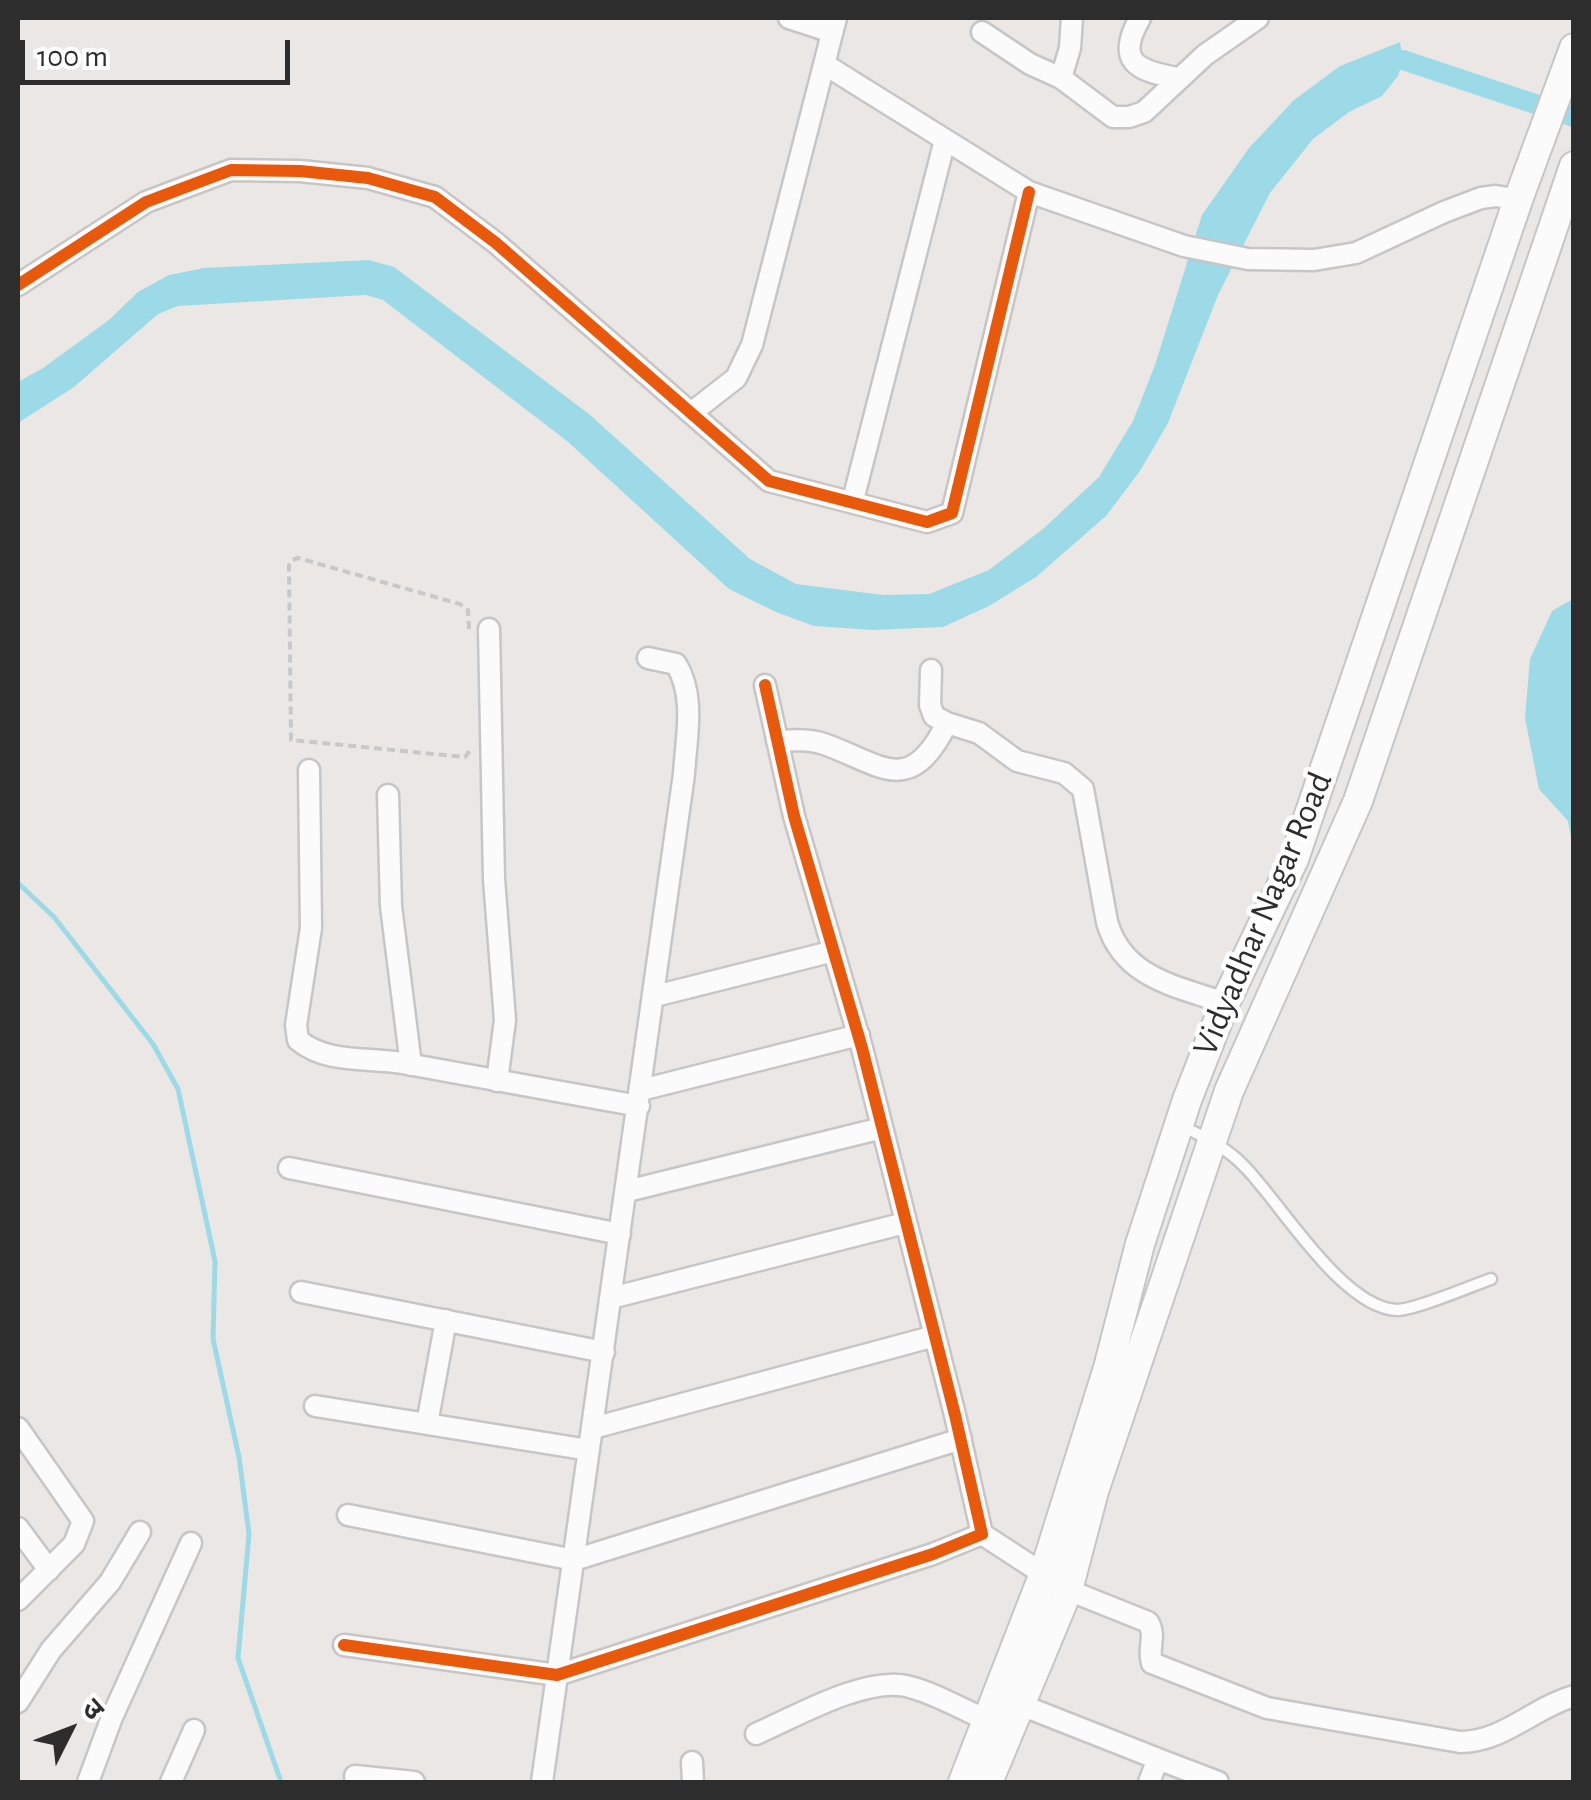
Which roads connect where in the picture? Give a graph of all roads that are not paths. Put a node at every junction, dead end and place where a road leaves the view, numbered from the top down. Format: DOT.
graph roads {
  1 [pos="788,18"];
  2 [pos="1072,18"];
  3 [pos="1140,18"];
  4 [pos="1258,18"];
  5 [pos="834,25"];
  6 [pos="982,32"];
  7 [pos="1574,48"];
  8 [pos="824,64"];
  9 [pos="1060,78"];
  10 [pos="1178,78"];
  11 [pos="945,140"];
  12 [pos="1574,166"];
  13 [pos="1029,192"];
  14 [pos="1518,200"];
  15 [pos="18,285"];
  16 [pos="691,413"];
  17 [pos="853,500"];
  18 [pos="478,629"];
  19 [pos="648,658"];
  20 [pos="931,670"];
  21 [pos="764,685"];
  22 [pos="947,724"];
  23 [pos="778,742"];
  24 [pos="310,770"];
  25 [pos="388,795"];
  26 [pos="834,951"];
  27 [pos="655,996"];
  28 [pos="1226,1003"];
  29 [pos="858,1034"];
  30 [pos="410,1064"];
  31 [pos="497,1081"];
  32 [pos="640,1098"];
  33 [pos="1179,1124"];
  34 [pos="882,1128"];
  35 [pos="1212,1140"];
  36 [pos="289,1168"];
  37 [pos="627,1191"];
  38 [pos="906,1222"];
  39 [pos="620,1234"];
  40 [pos="1491,1279"];
  41 [pos="301,1292"];
  42 [pos="611,1298"];
  43 [pos="446,1320"];
  44 [pos="935,1336"];
  45 [pos="604,1352"];
  46 [pos="315,1406"];
  47 [pos="427,1424"];
  48 [pos="18,1428"];
  49 [pos="592,1428"];
  50 [pos="961,1439"];
  51 [pos="589,1450"];
  52 [pos="348,1515"];
  53 [pos="18,1528"];
  54 [pos="140,1532"];
  55 [pos="982,1534"];
  56 [pos="191,1544"];
  57 [pos="574,1560"];
  58 [pos="49,1570"];
  59 [pos="1043,1576"];
  60 [pos="1068,1590"];
  61 [pos="18,1600"];
  62 [pos="344,1645"];
  63 [pos="557,1675"];
  64 [pos="1574,1696"];
  65 [pos="18,1702"];
  66 [pos="1001,1706"];
  67 [pos="194,1730"];
  68 [pos="756,1734"];
  69 [pos="1158,1759"];
  70 [pos="355,1776"];
  71 [pos="88,1782"];
  72 [pos="171,1782"];
  73 [pos="414,1782"];
  74 [pos="542,1782"];
  75 [pos="963,1782"];
  76 [pos="988,1782"];
  77 [pos="1149,1782"];
  78 [pos="1218,1782"];
  1 -- 5 [label="street"];
  2 -- 9 [label="street"];
  3 -- 10 [label="street"];
  4 -- 10 [label="street"];
  5 -- 8 [label="street"];
  6 -- 9 [label="street"];
  7 -- 14 [label="main road, Vidyadhar Nagar Road"];
  8 -- 11 [label="street"];
  8 -- 16 [label="street"];
  9 -- 10 [label="street"];
  11 -- 13 [label="street"];
  11 -- 17 [label="street"];
  12 -- 35 [label="main road, Vidyadhar Nagar Road"];
  13 -- 14 [label="street"];
  13 -- 17 [label="street"];
  14 -- 28 [label="main road, Vidyadhar Nagar Road"];
  15 -- 16 [label="street"];
  16 -- 17 [label="street"];
  18 -- 31 [label="street"];
  19 -- 27 [label="street"];
  20 -- 22 [label="street"];
  21 -- 23 [label="street"];
  22 -- 23 [label="street"];
  22 -- 28 [label="street"];
  23 -- 26 [label="street"];
  24 -- 30 [label="street"];
  25 -- 30 [label="street"];
  26 -- 27 [label="street"];
  26 -- 29 [label="street"];
  27 -- 32 [label="street"];
  28 -- 33 [label="main road, Vidyadhar Nagar Road"];
  29 -- 32 [label="street"];
  29 -- 34 [label="street"];
  30 -- 31 [label="street"];
  31 -- 32 [label="street"];
  32 -- 37 [label="street"];
  33 -- 35 [label="lane"];
  33 -- 59 [label="main road, Vidyadhar Nagar Road"];
  34 -- 37 [label="street"];
  34 -- 38 [label="street"];
  35 -- 40 [label="lane"];
  35 -- 60 [label="main road, Vidyadhar Nagar Road"];
  36 -- 39 [label="street"];
  37 -- 39 [label="street"];
  38 -- 42 [label="street"];
  38 -- 44 [label="street"];
  39 -- 42 [label="street"];
  41 -- 43 [label="street"];
  42 -- 45 [label="street"];
  43 -- 45 [label="street"];
  43 -- 47 [label="street"];
  44 -- 49 [label="street"];
  44 -- 50 [label="street"];
  45 -- 49 [label="street"];
  46 -- 47 [label="street"];
  47 -- 51 [label="street"];
  48 -- 58 [label="street"];
  49 -- 51 [label="street"];
  50 -- 55 [label="street"];
  50 -- 57 [label="street"];
  51 -- 57 [label="street"];
  52 -- 57 [label="street"];
  53 -- 58 [label="street"];
  54 -- 65 [label="street"];
  55 -- 59 [label="street"];
  55 -- 63 [label="street"];
  56 -- 71 [label="street"];
  57 -- 63 [label="street"];
  58 -- 61 [label="street"];
  59 -- 60 [label="street"];
  59 -- 66 [label="main road, Vidyadhar Nagar Road"];
  60 -- 64 [label="street"];
  60 -- 66 [label="main road, Vidyadhar Nagar Road"];
  62 -- 63 [label="street"];
  63 -- 74 [label="street"];
  66 -- 68 [label="street"];
  66 -- 69 [label="street"];
  66 -- 75 [label="main road, Vidyadhar Nagar Road"];
  66 -- 76 [label="main road, Vidyadhar Nagar Road"];
  67 -- 72 [label="street"];
  69 -- 77 [label="street"];
  69 -- 78 [label="street"];
  70 -- 73 [label="street"];
}
